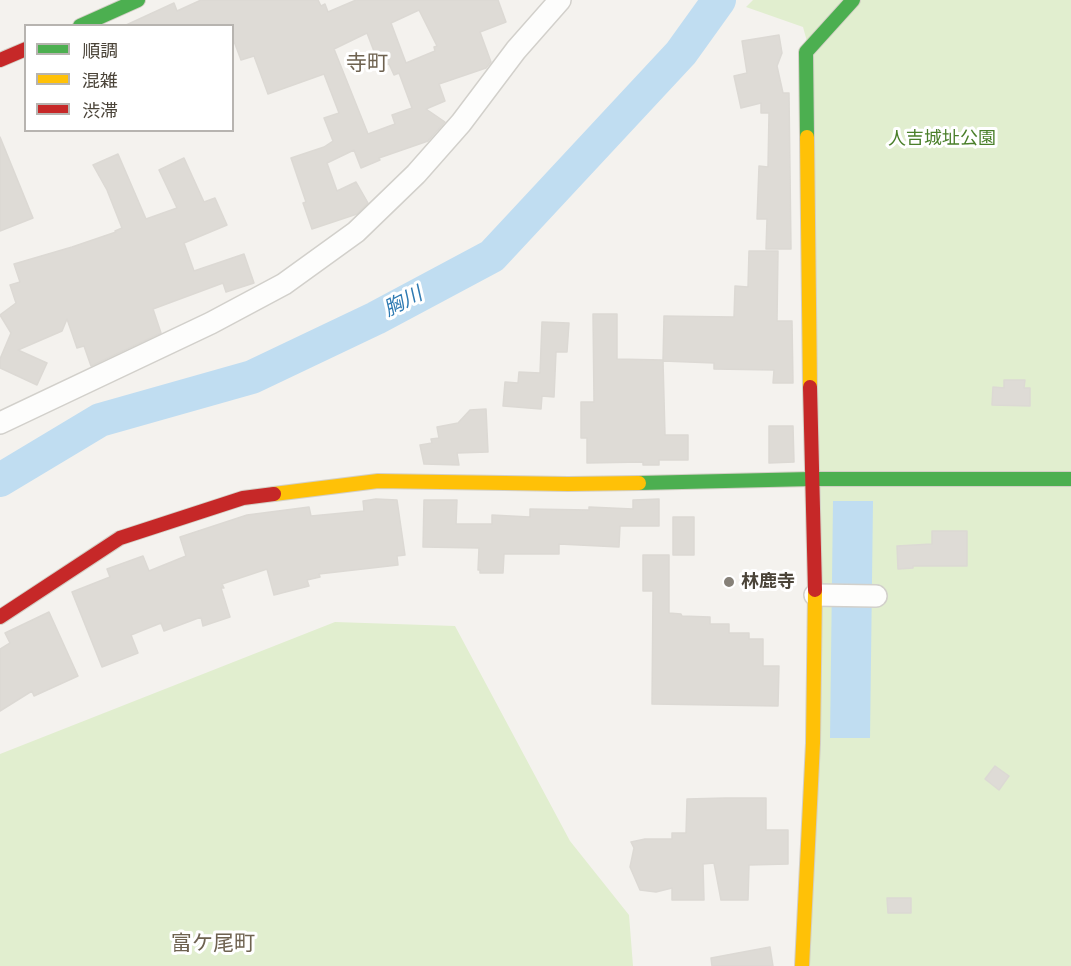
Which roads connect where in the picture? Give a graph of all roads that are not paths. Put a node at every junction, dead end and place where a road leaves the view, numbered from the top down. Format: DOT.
graph roads {
  1 [pos="138,0"];
  2 [pos="560,0"];
  3 [pos="852,0"];
  4 [pos="84,24"];
  5 [pos="24,50"];
  6 [pos="0,60"];
  7 [pos="0,423"];
  8 [pos="810,479"];
  9 [pos="1071,479"];
  10 [pos="823,595"];
  11 [pos="876,596"];
  12 [pos="0,617"];
  13 [pos="802,966"];
  1 -- 4 [label="street"];
  2 -- 7 [label="street"];
  3 -- 8 [label="street"];
  5 -- 6 [label="street"];
  8 -- 9 [label="street"];
  8 -- 10 [label="street"];
  8 -- 12 [label="street"];
  10 -- 11 [label="street"];
  10 -- 13 [label="street"];
}
